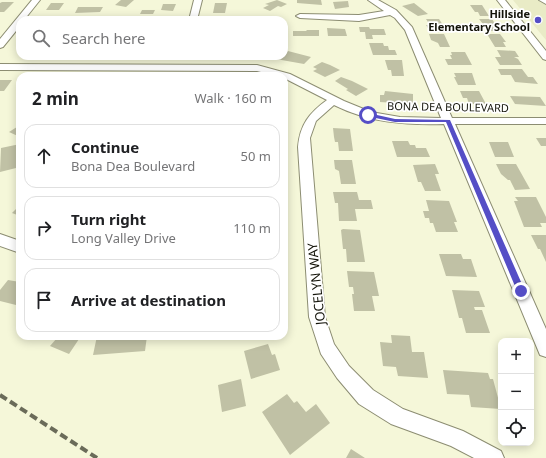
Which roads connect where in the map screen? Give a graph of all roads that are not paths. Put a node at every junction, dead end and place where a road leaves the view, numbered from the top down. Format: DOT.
graph roads {
  1 [pos="36,0"];
  2 [pos="198,0"];
  3 [pos="372,0"];
  4 [pos="501,0"];
  5 [pos="543,0"];
  6 [pos="546,2"];
  7 [pos="393,12"];
  8 [pos="23,16"];
  9 [pos="194,16"];
  10 [pos="300,16"];
  11 [pos="16,25"];
  12 [pos="534,41"];
  13 [pos="545,41"];
  14 [pos="0,45"];
  15 [pos="546,57"];
  16 [pos="183,60"];
  17 [pos="0,67"];
  18 [pos="180,71"];
  19 [pos="278,72"];
  20 [pos="288,76"];
  21 [pos="334,100"];
  22 [pos="448,121"];
  23 [pos="546,121"];
  24 [pos="0,240"];
  25 [pos="16,246"];
  26 [pos="546,349"];
  27 [pos="494,458"];
  1 -- 8 [label="street"];
  2 -- 9 [label="street"];
  3 -- 7 [label="street"];
  4 -- 12 [label="street"];
  5 -- 6 [label="street"];
  7 -- 10 [label="street"];
  7 -- 22 [label="street"];
  11 -- 14 [label="street"];
  12 -- 13 [label="street"];
  12 -- 15 [label="street"];
  16 -- 18 [label="street"];
  17 -- 18 [label="street, BONA DEA BOULEVARD"];
  18 -- 19 [label="street, BONA DEA BOULEVARD"];
  20 -- 21 [label="street, BONA DEA BOULEVARD"];
  21 -- 22 [label="street, BONA DEA BOULEVARD"];
  21 -- 27 [label="street, JOCELYN WAY"];
  22 -- 23 [label="street, BONA DEA BOULEVARD"];
  22 -- 26 [label="street"];
  24 -- 25 [label="street"];
}
